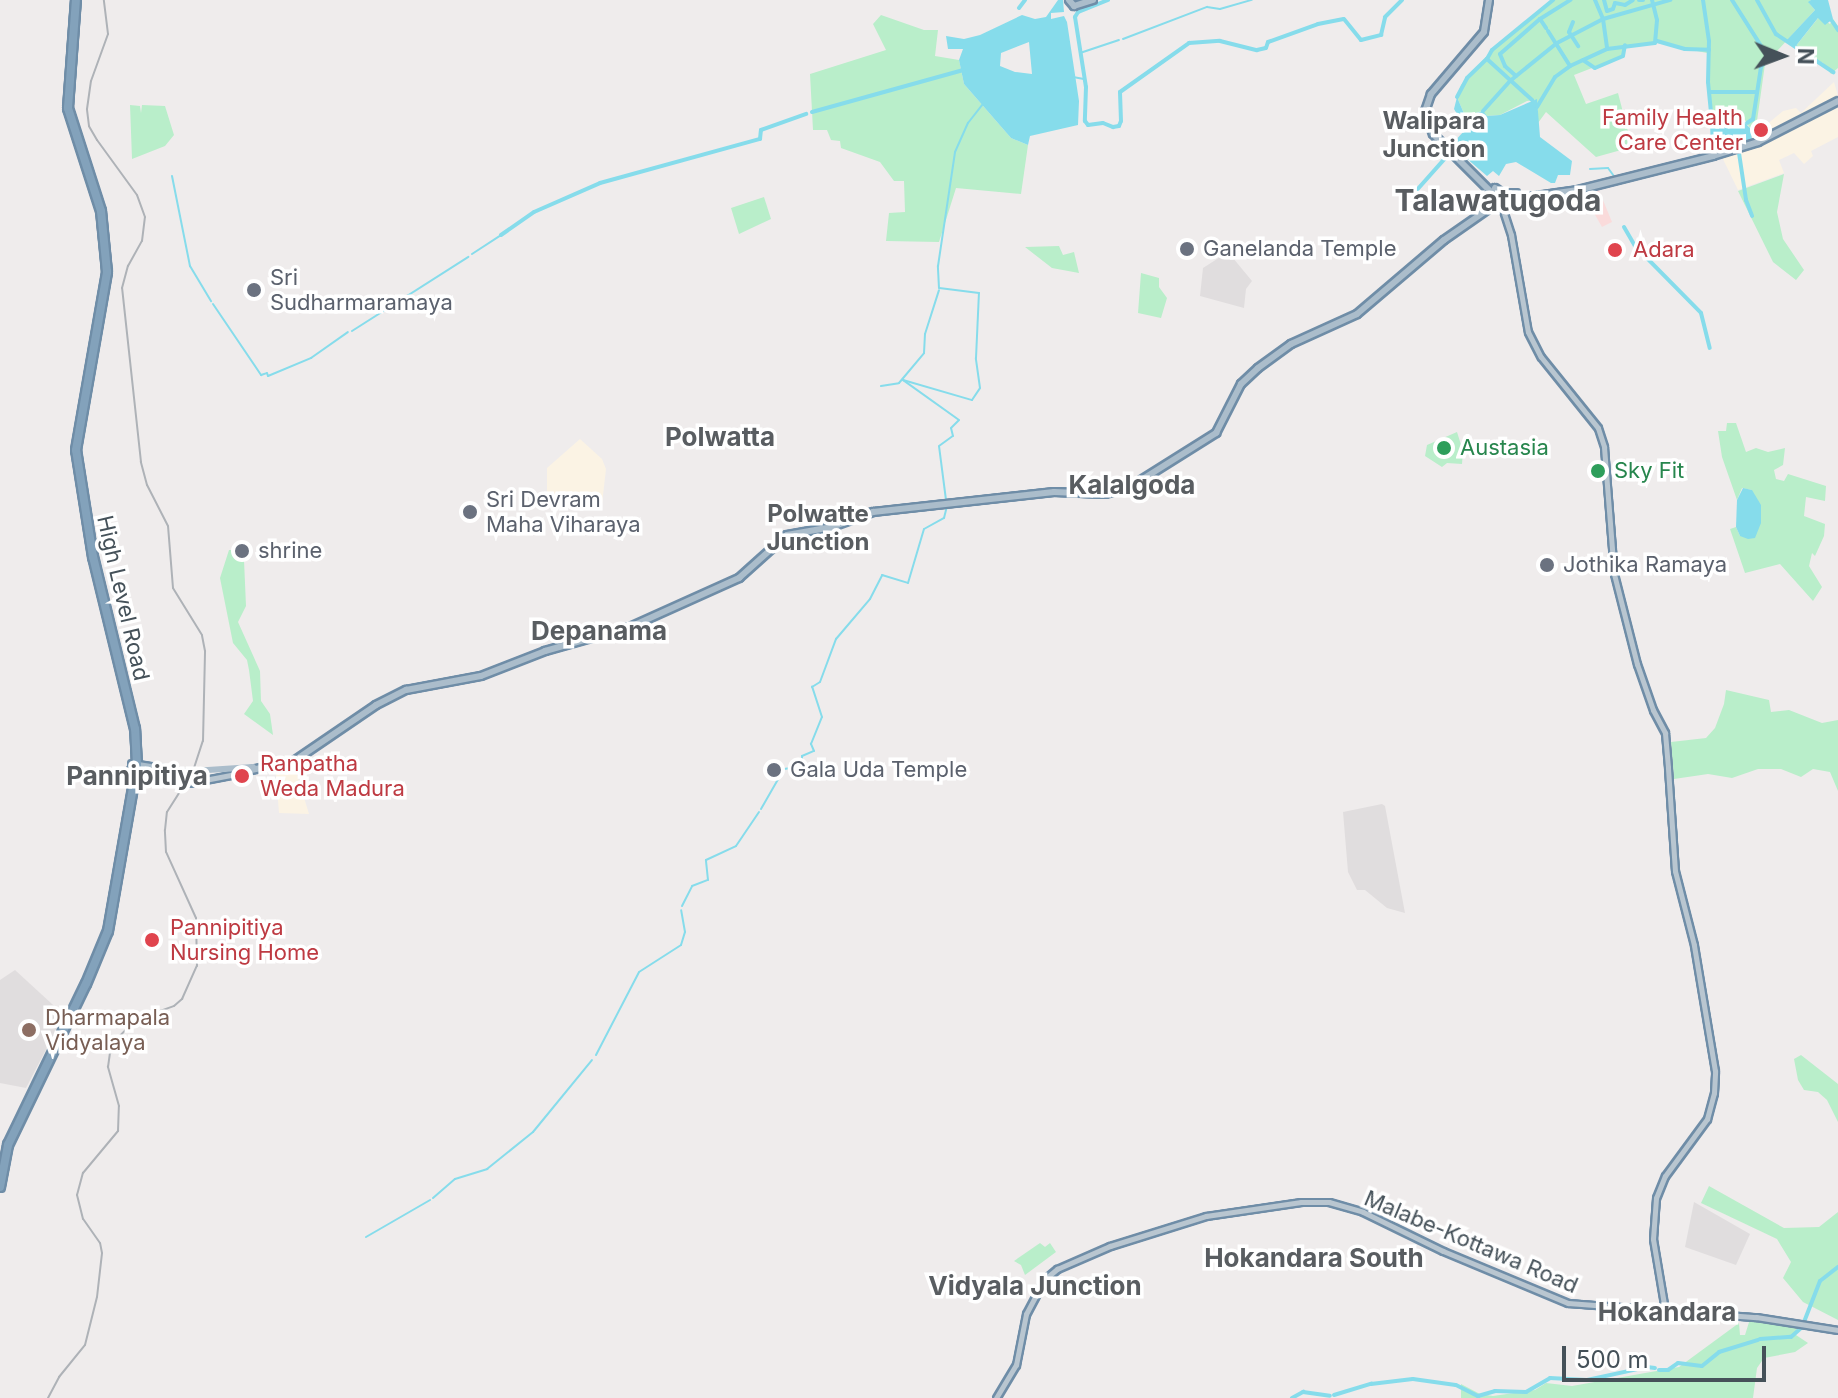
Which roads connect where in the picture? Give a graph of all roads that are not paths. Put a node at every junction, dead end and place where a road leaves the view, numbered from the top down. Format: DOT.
graph roads {
  1 [pos="75,0"];
  2 [pos="1069,0"];
  3 [pos="1093,0"];
  4 [pos="1489,0"];
  5 [pos="1838,99"];
  6 [pos="1482,179"];
  7 [pos="1516,193"];
  8 [pos="1525,196"];
  9 [pos="1499,199"];
  10 [pos="1482,211"];
  11 [pos="1507,219"];
  12 [pos="947,502"];
  13 [pos="256,766"];
  14 [pos="134,767"];
  15 [pos="240,773"];
  16 [pos="178,774"];
  17 [pos="195,774"];
  18 [pos="189,783"];
  19 [pos="0,1166"];
  20 [pos="0,1187"];
  21 [pos="1034,1282"];
  22 [pos="1039,1292"];
  23 [pos="1665,1310"];
  24 [pos="1838,1330"];
  25 [pos="996,1398"];
  1 -- 14 [label="highway, High Level Road"];
  2 -- 3 [label="main road"];
  4 -- 6 [label="main road"];
  5 -- 7 [label="main road"];
  5 -- 8 [label="main road"];
  6 -- 7 [label="main road"];
  6 -- 9 [label="main road"];
  6 -- 10 [label="main road"];
  7 -- 9 [label="main road"];
  8 -- 9 [label="main road"];
  8 -- 11 [label="main road"];
  9 -- 10 [label="main road"];
  9 -- 11 [label="main road"];
  10 -- 11 [label="main road"];
  10 -- 12 [label="main road"];
  11 -- 23 [label="main road"];
  12 -- 13 [label="main road"];
  12 -- 15 [label="main road"];
  13 -- 16 [label="main road, bridge"];
  13 -- 17 [label="main road"];
  14 -- 16 [label="main road"];
  14 -- 19 [label="highway, High Level Road"];
  14 -- 20 [label="highway, High Level Road"];
  15 -- 16 [label="main road, bridge"];
  15 -- 18 [label="main road"];
  21 -- 22 [label="main road"];
  22 -- 23 [label="main road, Malabe-Kottawa Road"];
  22 -- 25 [label="main road, Malabe-Kottawa Road"];
  23 -- 24 [label="main road, Malabe-Kottawa Road"];
}
